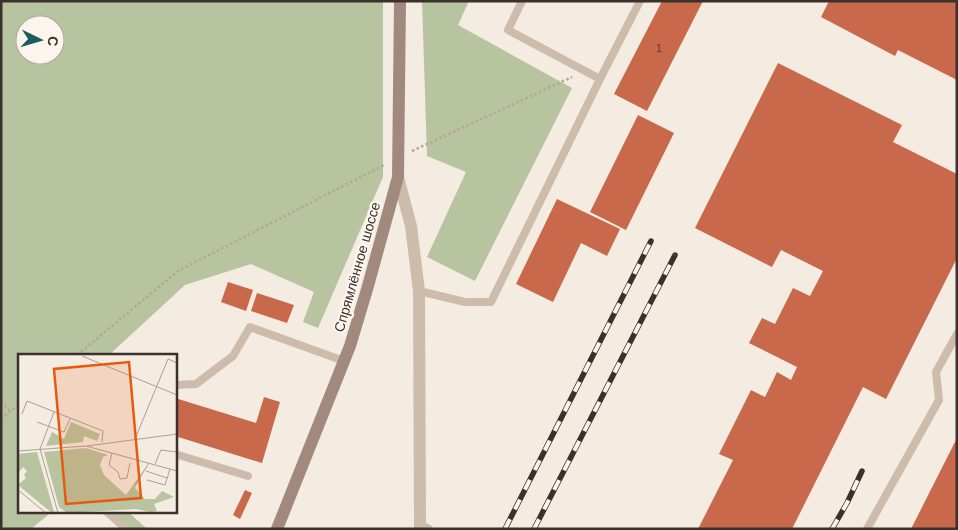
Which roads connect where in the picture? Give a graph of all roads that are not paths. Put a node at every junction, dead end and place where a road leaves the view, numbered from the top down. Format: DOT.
graph roads {
  1 [pos="400,1"];
  2 [pos="522,1"];
  3 [pos="640,1"];
  4 [pos="600,79"];
  5 [pos="398,177"];
  6 [pos="419,291"];
  7 [pos="957,334"];
  8 [pos="344,361"];
  9 [pos="176,384"];
  10 [pos="176,454"];
  11 [pos="248,476"];
  12 [pos="107,512"];
  13 [pos="423,527"];
  14 [pos="126,529"];
  15 [pos="277,529"];
  16 [pos="867,529"];
  1 -- 5 [label="main road, Спрямлённое шоссе"];
  2 -- 4 [label="lane"];
  3 -- 4 [label="lane"];
  4 -- 6 [label="lane"];
  5 -- 6 [label="street"];
  5 -- 8 [label="main road, Спрямлённое шоссе"];
  6 -- 13 [label="street"];
  7 -- 16 [label="lane"];
  8 -- 9 [label="lane"];
  8 -- 15 [label="main road, Спрямлённое шоссе"];
  10 -- 11 [label="lane"];
  12 -- 14 [label="lane"];
}
